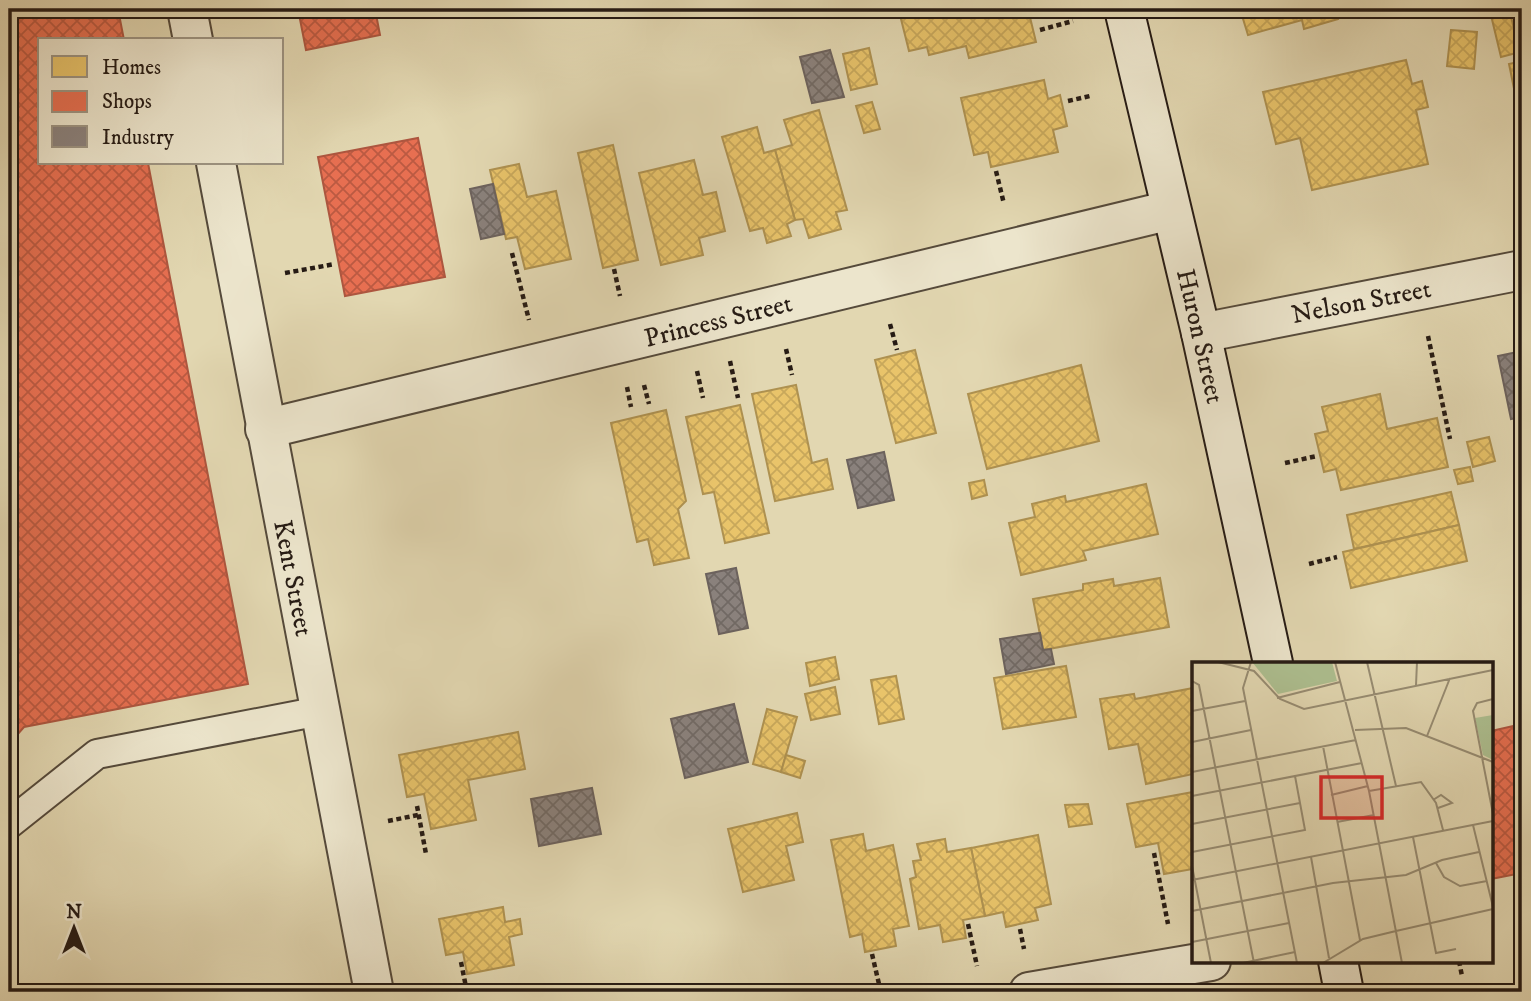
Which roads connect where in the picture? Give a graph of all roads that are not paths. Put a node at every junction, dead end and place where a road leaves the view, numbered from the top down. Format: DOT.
graph roads {
  1 [pos="187,9"];
  2 [pos="1124,9"];
  3 [pos="193,38"];
  4 [pos="216,164"];
  5 [pos="1171,210"];
  6 [pos="1522,270"];
  7 [pos="1201,333"];
  8 [pos="265,429"];
  9 [pos="1273,662"];
  10 [pos="320,711"];
  11 [pos="9,824"];
  12 [pos="1205,962"];
  13 [pos="1338,962"];
  14 [pos="374,992"];
  15 [pos="1029,992"];
  16 [pos="1344,992"];
  1 -- 3 [label="street"];
  2 -- 5 [label="street, Huron Street"];
  4 -- 8 [label="street, Kent Street"];
  5 -- 7 [label="street, Huron Street"];
  5 -- 8 [label="street, Princess Street"];
  6 -- 7 [label="street, Nelson Street"];
  7 -- 9 [label="street, Huron Street"];
  8 -- 10 [label="street, Kent Street"];
  10 -- 11 [label="lane"];
  10 -- 14 [label="street, Kent Street"];
  12 -- 15 [label="street"];
  13 -- 16 [label="street"];
}
